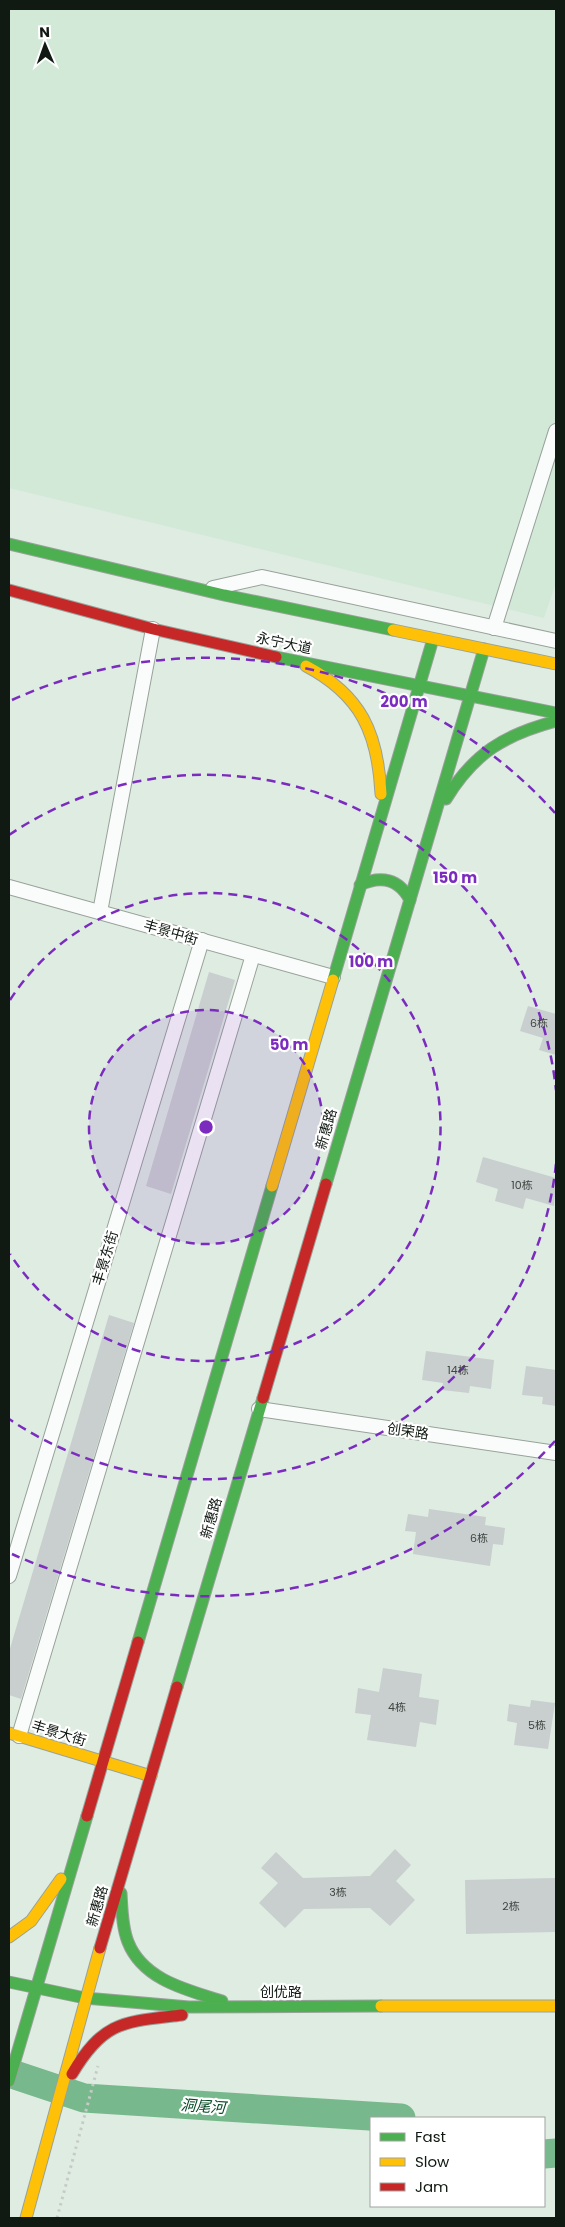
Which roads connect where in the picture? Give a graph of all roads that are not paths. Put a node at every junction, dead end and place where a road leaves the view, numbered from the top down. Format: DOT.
graph roads {
  1 [pos="556,431"];
  2 [pos="9,544"];
  3 [pos="9,590"];
  4 [pos="204,590"];
  5 [pos="494,628"];
  6 [pos="153,629"];
  7 [pos="433,639"];
  8 [pos="556,641"];
  9 [pos="484,649"];
  10 [pos="295,661"];
  11 [pos="556,664"];
  12 [pos="420,685"];
  13 [pos="470,695"];
  14 [pos="556,713"];
  15 [pos="556,721"];
  16 [pos="382,813"];
  17 [pos="431,828"];
  18 [pos="360,885"];
  19 [pos="9,887"];
  20 [pos="410,900"];
  21 [pos="100,912"];
  22 [pos="202,940"];
  23 [pos="252,954"];
  24 [pos="333,977"];
  25 [pos="259,1409"];
  26 [pos="556,1453"];
  27 [pos="9,1576"];
  28 [pos="14,1735"];
  29 [pos="102,1761"];
  30 [pos="151,1776"];
  31 [pos="72,1862"];
  32 [pos="120,1879"];
  33 [pos="9,1937"];
  34 [pos="9,1982"];
  35 [pos="34,1989"];
  36 [pos="85,1998"];
  37 [pos="556,2006"];
  38 [pos="241,2007"];
  39 [pos="9,2081"];
  40 [pos="56,2104"];
  41 [pos="26,2218"];
  1 -- 5 [label="street"];
  2 -- 4 [label="main road"];
  3 -- 6 [label="main road, 永宁大道"];
  4 -- 5 [label="street"];
  4 -- 7 [label="main road"];
  5 -- 8 [label="street"];
  6 -- 10 [label="main road, 永宁大道"];
  6 -- 21 [label="street"];
  7 -- 9 [label="main road"];
  7 -- 12 [label="main road"];
  9 -- 11 [label="main road"];
  9 -- 13 [label="main road"];
  10 -- 12 [label="main road, 永宁大道"];
  10 -- 16 [label="main road"];
  12 -- 13 [label="main road, 永宁大道"];
  12 -- 16 [label="main road"];
  13 -- 14 [label="main road, 永宁大道"];
  13 -- 17 [label="main road"];
  15 -- 17 [label="main road"];
  16 -- 18 [label="main road"];
  17 -- 20 [label="main road, 新惠路"];
  18 -- 20 [label="main road"];
  18 -- 24 [label="main road"];
  19 -- 21 [label="street, 丰景中街"];
  20 -- 25 [label="main road, 新惠路"];
  21 -- 22 [label="street, 丰景中街"];
  22 -- 23 [label="street, 丰景中街"];
  22 -- 27 [label="street, 丰景东街"];
  23 -- 24 [label="street, 丰景中街"];
  23 -- 28 [label="street"];
  24 -- 29 [label="main road"];
  25 -- 26 [label="street, 创荣路"];
  25 -- 30 [label="main road, 新惠路"];
  28 -- 29 [label="main road, 丰景大街"];
  29 -- 30 [label="main road, 丰景大街"];
  29 -- 31 [label="main road"];
  30 -- 32 [label="main road, 新惠路"];
  31 -- 33 [label="main road"];
  31 -- 35 [label="main road"];
  32 -- 36 [label="main road, 新惠路"];
  32 -- 38 [label="main road"];
  34 -- 35 [label="main road, 创优路"];
  35 -- 36 [label="main road, 创优路"];
  35 -- 39 [label="main road"];
  36 -- 38 [label="main road, 创优路"];
  36 -- 40 [label="main road, 新惠路"];
  37 -- 38 [label="main road, 创优路"];
  38 -- 40 [label="main road"];
  40 -- 41 [label="main road, 新惠路"];
}
